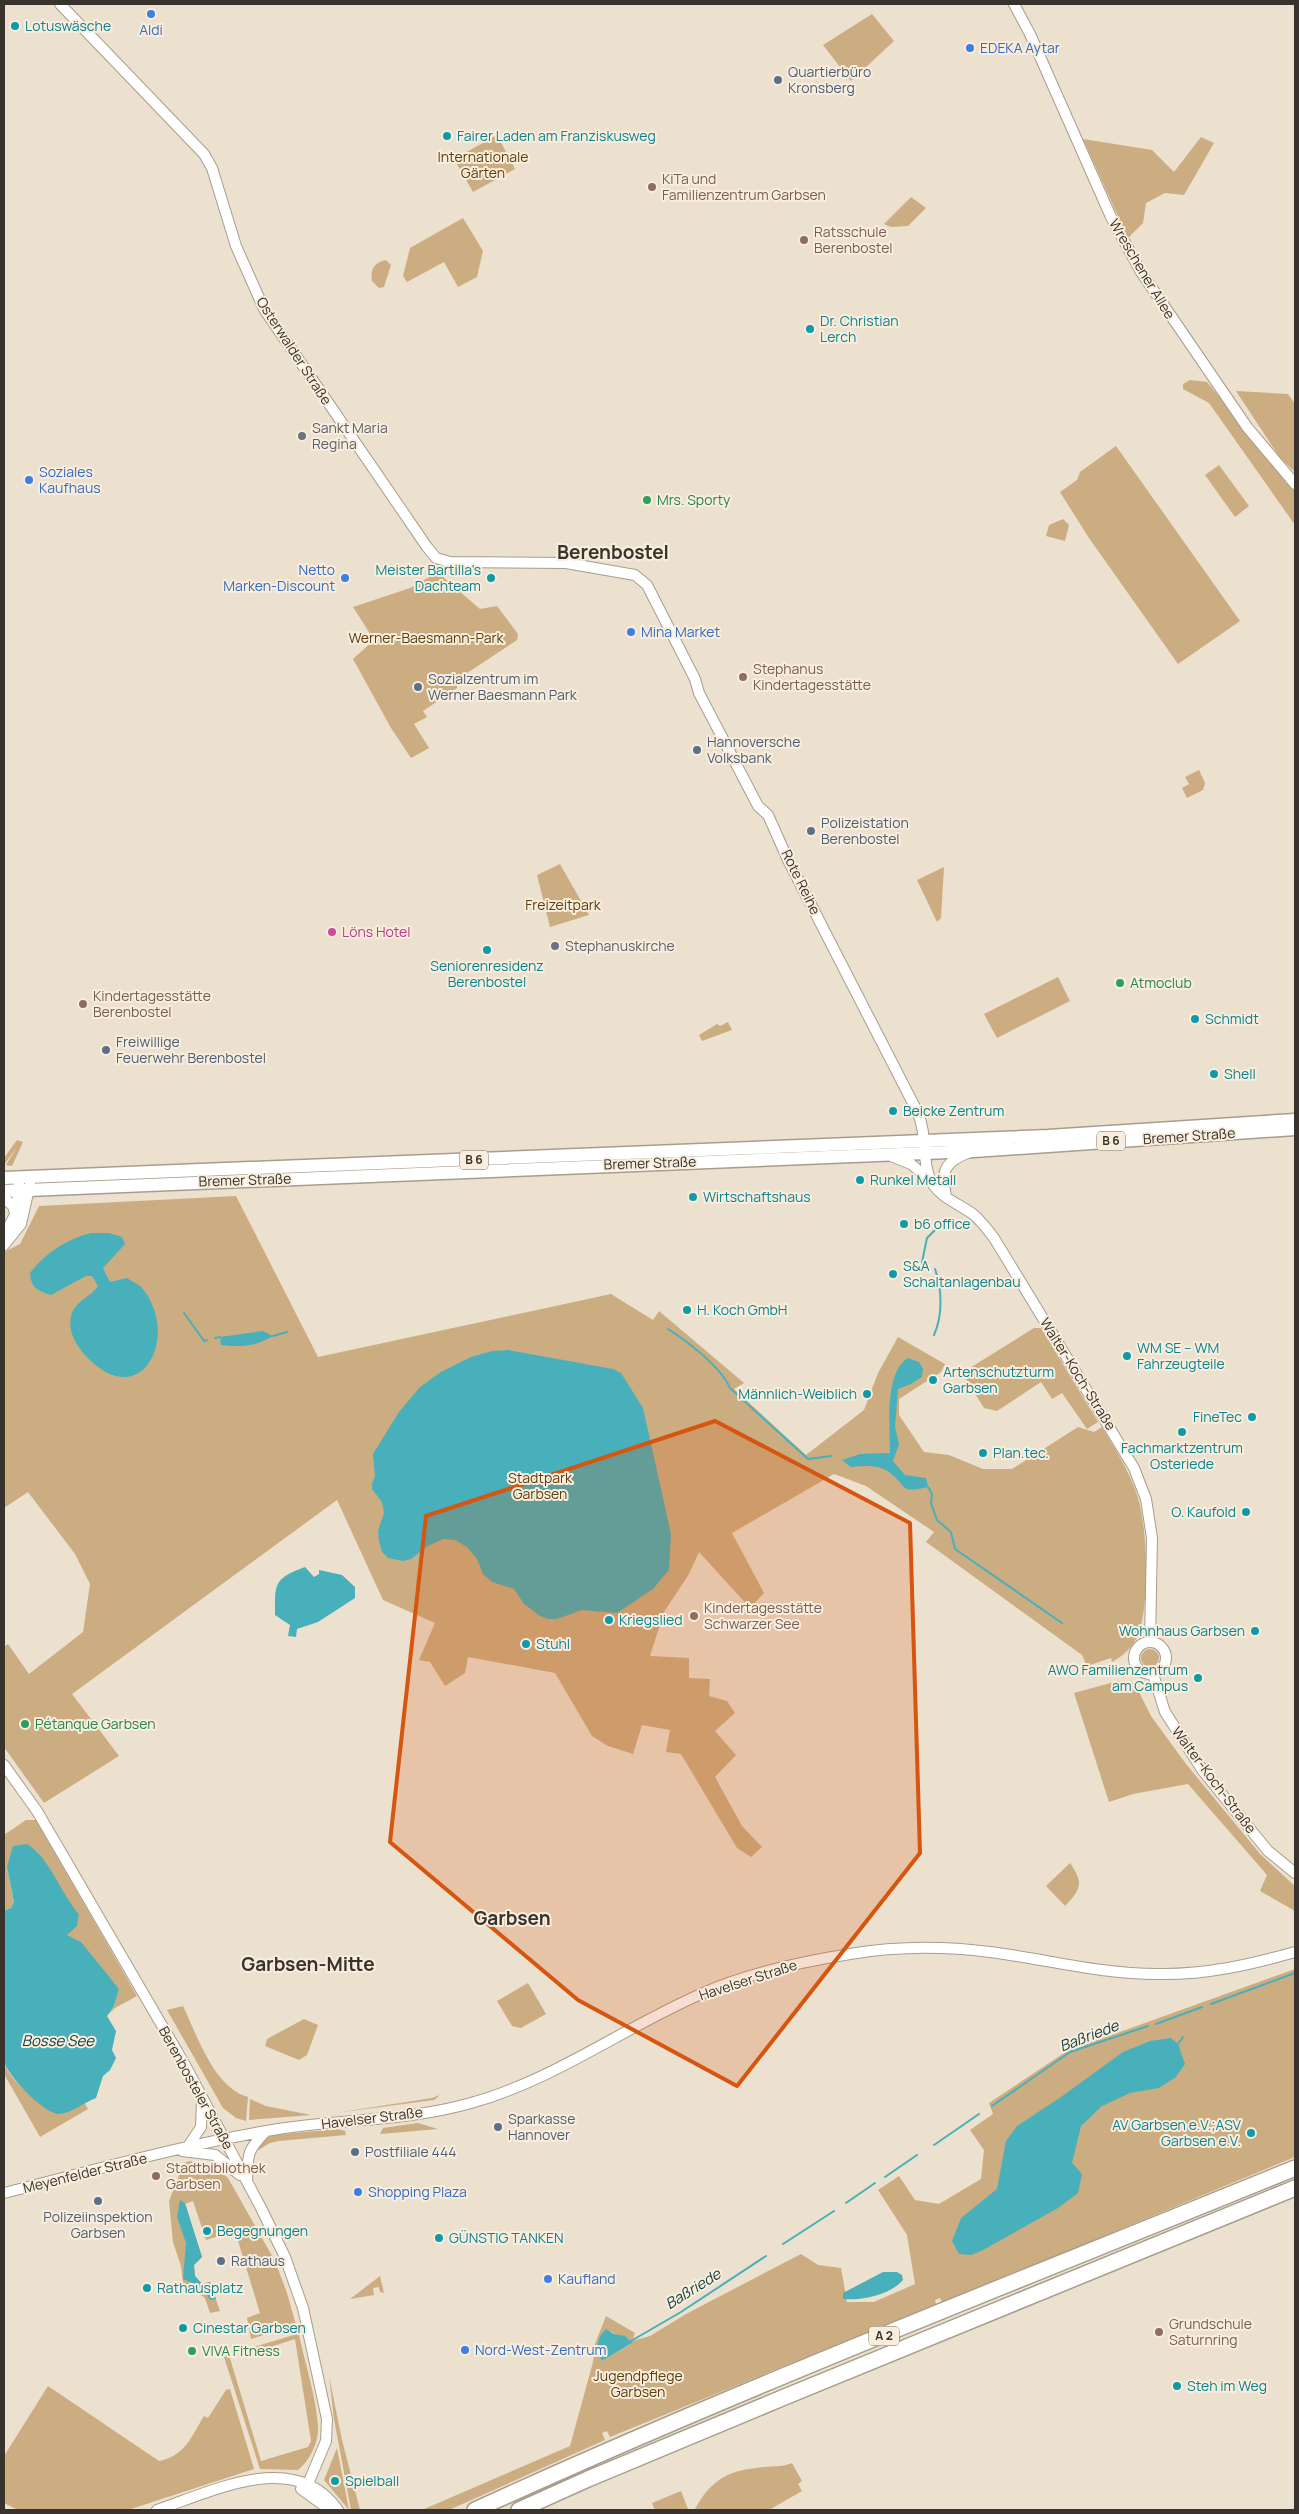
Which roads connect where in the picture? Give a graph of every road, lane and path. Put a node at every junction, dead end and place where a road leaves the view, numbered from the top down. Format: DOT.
graph roads {
  1 [pos="60,4"];
  2 [pos="1014,4"];
  3 [pos="1295,484"];
  4 [pos="669,628"];
  5 [pos="1295,1120"];
  6 [pos="1295,1129"];
  7 [pos="926,1147"];
  8 [pos="974,1151"];
  9 [pos="888,1154"];
  10 [pos="4,1178"];
  11 [pos="930,1180"];
  12 [pos="25,1184"];
  13 [pos="4,1190"];
  14 [pos="946,1197"];
  15 [pos="4,1198"];
  16 [pos="16,1213"];
  17 [pos="4,1235"];
  18 [pos="4,1245"];
  19 [pos="1150,1642"];
  20 [pos="1154,1674"];
  21 [pos="4,1765"];
  22 [pos="1295,1872"];
  23 [pos="1295,1952"];
  24 [pos="202,2098"];
  25 [pos="266,2131"];
  26 [pos="224,2139"];
  27 [pos="182,2149"];
  28 [pos="1295,2168"];
  29 [pos="247,2183"];
  30 [pos="1295,2188"];
  31 [pos="4,2193"];
  32 [pos="307,2488"];
  33 [pos="157,2510"];
  34 [pos="178,2510"];
  35 [pos="330,2510"];
  36 [pos="338,2510"];
  37 [pos="475,2510"];
  38 [pos="519,2510"];
  1 -- 4 [label="street, Osterwalder Straße"];
  2 -- 3 [label="street, Wreschener Allee"];
  4 -- 7 [label="street, Rote Reihe"];
  5 -- 7 [label="main road, Bremer Straße / B 6"];
  6 -- 8 [label="main road, Bremer Straße / B 6"];
  7 -- 8 [label="main road, Bremer Straße / B 6"];
  7 -- 9 [label="main road, Bremer Straße / B 6"];
  7 -- 11 [label="street"];
  7 -- 12 [label="main road, Bremer Straße / B 6"];
  8 -- 14 [label="street"];
  9 -- 11 [label="street, Walter-Koch-Straße"];
  9 -- 12 [label="main road, Bremer Straße / B 6"];
  10 -- 12 [label="main road, Bremer Straße / B 6"];
  11 -- 14 [label="street, Walter-Koch-Straße"];
  12 -- 13 [label="main road, Bremer Straße / B 6"];
  12 -- 16 [label="street"];
  12 -- 18 [label="street"];
  14 -- 19 [label="street, Walter-Koch-Straße"];
  15 -- 16 [label="street"];
  16 -- 17 [label="street"];
  19 -- 20 [label="street"];
  19 -- 20 [label="street"];
  20 -- 22 [label="street, Walter-Koch-Straße"];
  21 -- 24 [label="street, Berenbosteler Straße"];
  23 -- 25 [label="street, Havelser Straße"];
  24 -- 26 [label="street, Berenbosteler Straße"];
  24 -- 27 [label="street"];
  25 -- 26 [label="street, Havelser Straße"];
  25 -- 29 [label="street"];
  26 -- 27 [label="street, Meyenfelder Straße"];
  26 -- 29 [label="street, Berenbosteler Straße"];
  27 -- 29 [label="street"];
  27 -- 31 [label="street, Meyenfelder Straße"];
  28 -- 37 [label="highway, A 2"];
  29 -- 32 [label="street, Berenbosteler Straße"];
  30 -- 38 [label="highway, A 2"];
  32 -- 33 [label="street"];
  32 -- 34 [label="street"];
  32 -- 35 [label="street"];
  32 -- 36 [label="street"];
}
